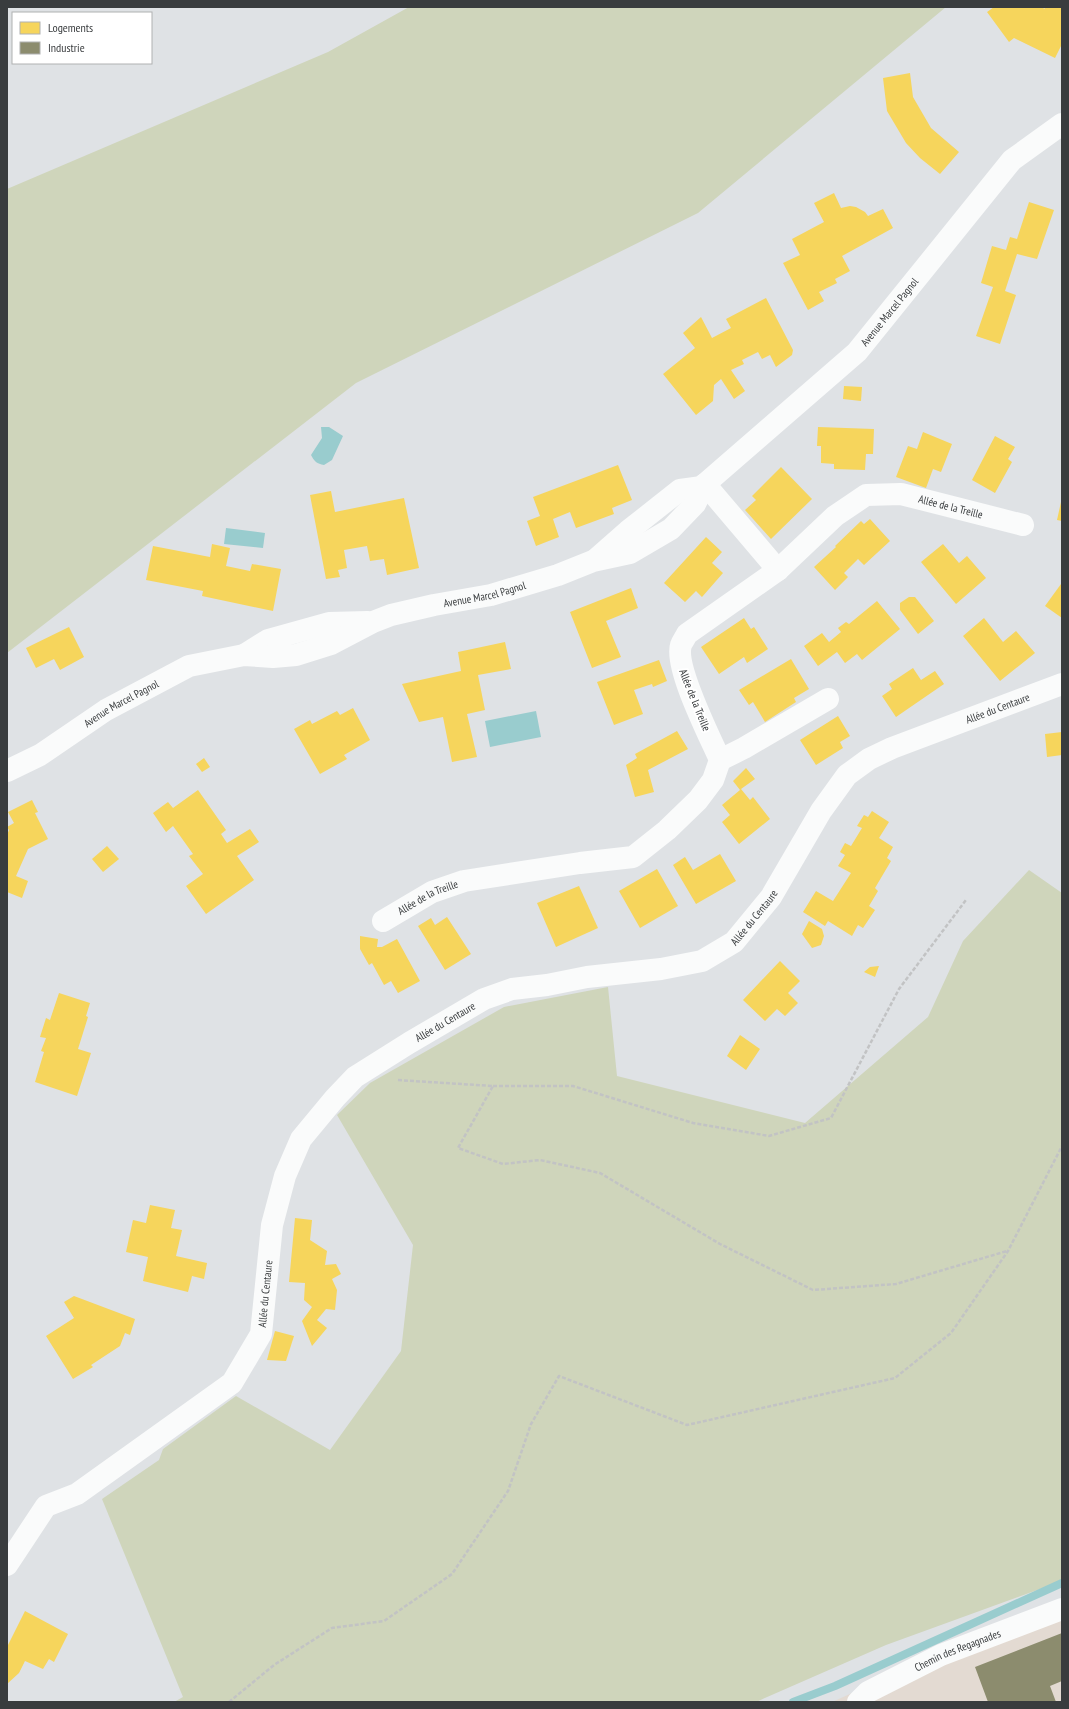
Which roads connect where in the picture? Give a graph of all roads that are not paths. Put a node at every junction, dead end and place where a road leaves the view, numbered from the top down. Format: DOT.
graph roads {
  1 [pos="1062,124"];
  2 [pos="704,485"];
  3 [pos="1023,525"];
  4 [pos="778,570"];
  5 [pos="1062,684"];
  6 [pos="828,699"];
  7 [pos="720,760"];
  8 [pos="7,771"];
  9 [pos="383,921"];
  10 [pos="7,1565"];
  11 [pos="1062,1609"];
  12 [pos="858,1702"];
  1 -- 2 [label="street, Avenue Marcel Pagnol"];
  2 -- 4 [label="street"];
  2 -- 8 [label="street, Avenue Marcel Pagnol"];
  3 -- 4 [label="street, Allée de la Treille"];
  4 -- 7 [label="street, Allée de la Treille"];
  5 -- 10 [label="street, Allée du Centaure"];
  6 -- 7 [label="street"];
  7 -- 9 [label="street, Allée de la Treille"];
  11 -- 12 [label="street, Chemin des Regagnades"];
}
